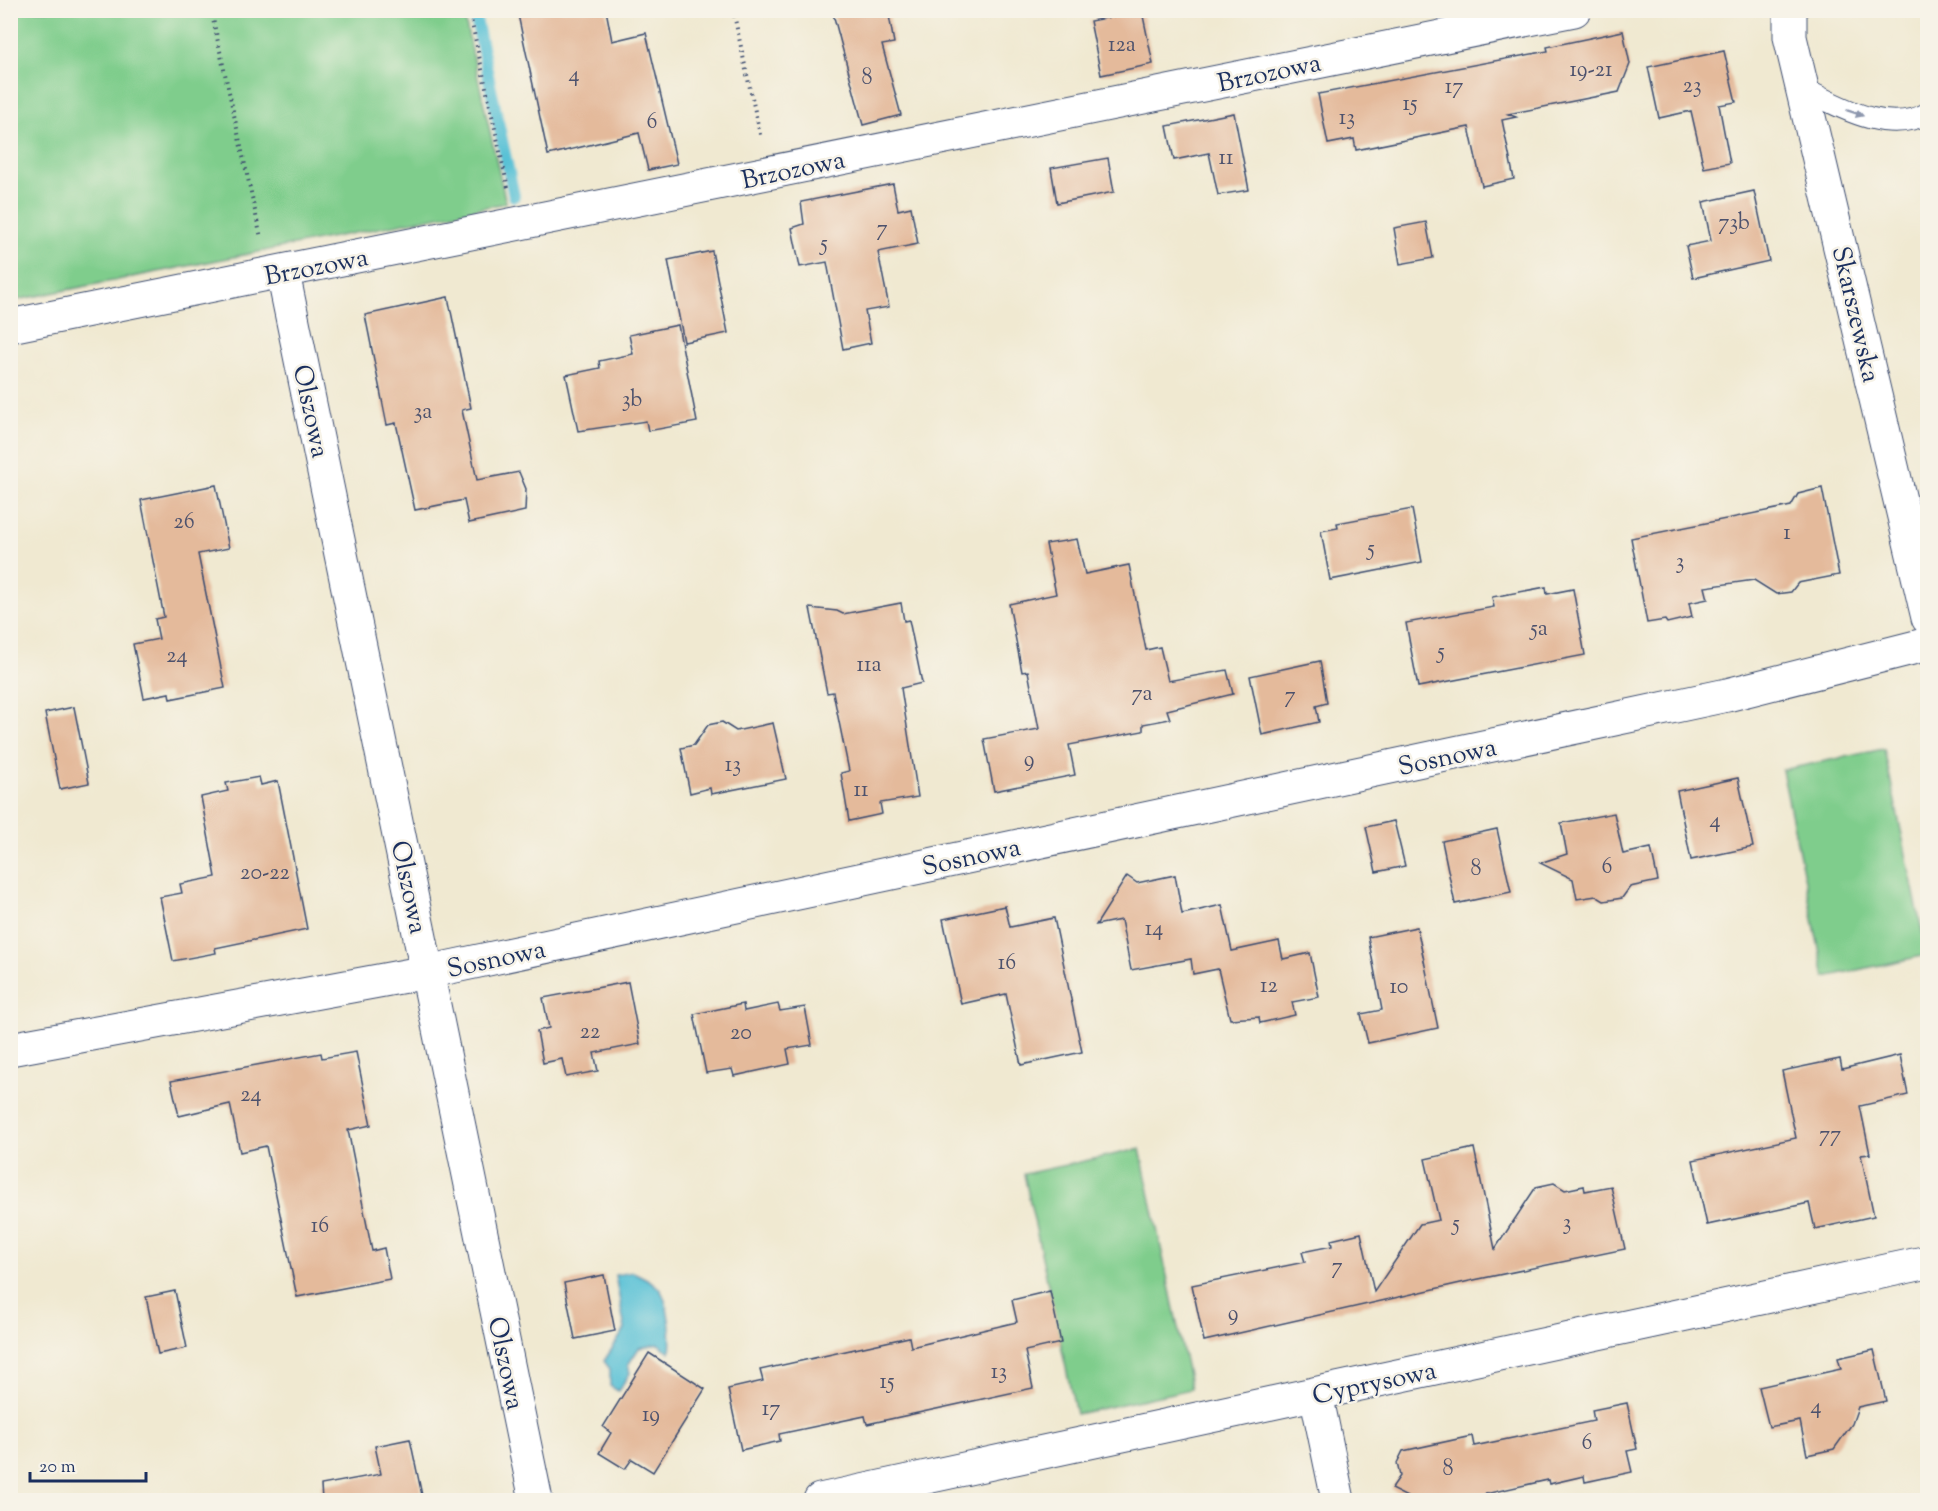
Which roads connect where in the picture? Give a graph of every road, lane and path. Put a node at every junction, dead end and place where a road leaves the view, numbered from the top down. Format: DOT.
graph roads {
  1 [pos="211,10"];
  2 [pos="469,10"];
  3 [pos="733,10"];
  4 [pos="1574,10"];
  5 [pos="1790,10"];
  6 [pos="1802,88"];
  7 [pos="1928,113"];
  8 [pos="768,174"];
  9 [pos="517,226"];
  10 [pos="261,240"];
  11 [pos="283,273"];
  12 [pos="10,326"];
  13 [pos="1928,618"];
  14 [pos="1928,644"];
  15 [pos="427,972"];
  16 [pos="10,1049"];
  17 [pos="1928,1262"];
  18 [pos="1316,1394"];
  19 [pos="536,1500"];
  20 [pos="820,1500"];
  21 [pos="1338,1500"];
  1 -- 10 [label="path"];
  2 -- 9 [label="path"];
  3 -- 8 [label="path"];
  4 -- 8 [label="street, Brzozowa"];
  5 -- 6 [label="street, Skarszewska"];
  6 -- 7 [label="lane, one-way"];
  6 -- 13 [label="street, Skarszewska"];
  8 -- 9 [label="street, Brzozowa"];
  9 -- 11 [label="street, Brzozowa"];
  11 -- 12 [label="street, Brzozowa"];
  11 -- 15 [label="street, Olszowa"];
  14 -- 15 [label="street, Sosnowa"];
  15 -- 16 [label="street, Sosnowa"];
  15 -- 19 [label="street, Olszowa"];
  17 -- 18 [label="street, Cyprysowa"];
  18 -- 20 [label="street, Cyprysowa"];
  18 -- 21 [label="street"];
}
